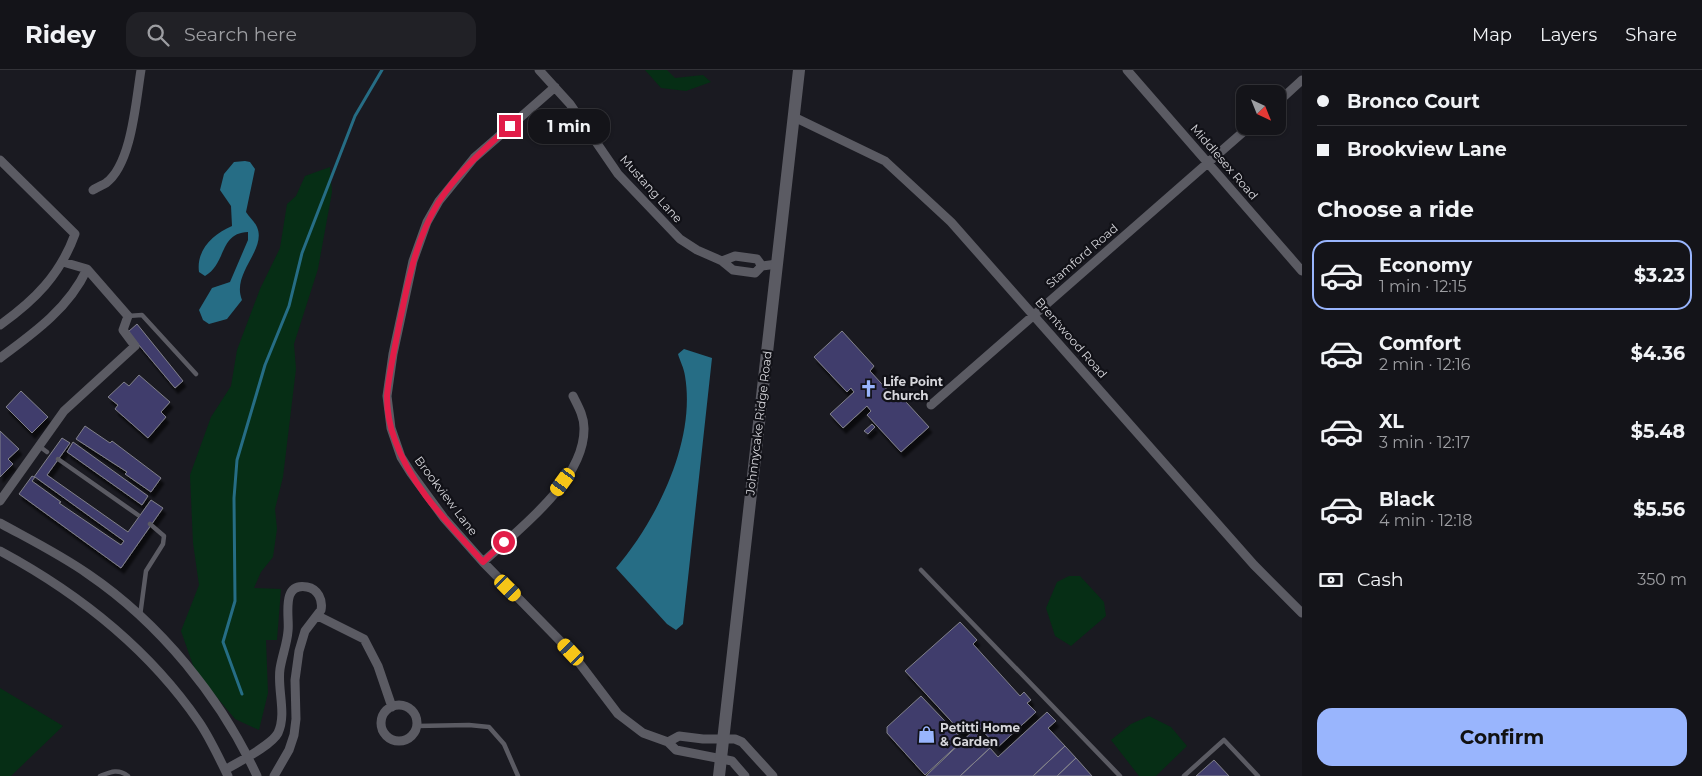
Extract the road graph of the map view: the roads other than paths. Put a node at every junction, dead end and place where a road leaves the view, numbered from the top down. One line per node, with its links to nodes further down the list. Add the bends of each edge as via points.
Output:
1 (141, 70): 12 (street, via 134,117 120,163 107,182)
2 (539, 70): 6 (street, Mustang Lane)
3 (799, 70): 8 (main road, Johnnycake Ridge Road)
4 (1127, 70): 11 (street, Middlesex Road)
5 (1302, 80): 7 (street)
6 (555, 87): 13 (street, Mustang Lane, via 618,174 640,198 680,239); 34 (street, Brookview Lane, via 474,158 427,222 413,261 390,379 388,411 401,457 444,518)
7 (1286, 95)
8 (794, 117): 15 (main road, Johnnycake Ridge Road); 19 (street, Brentwood Road, via 885,161 951,222)
9 (1240, 135): 11 (street, Stamford Road)
10 (0, 160): 14 (street, via 75,234)
11 (1208, 163): 18 (street, Middlesex Road); 19 (street, Stamford Road)
12 (93, 190)
13 (722, 261): 16 (street, via 735,256 757,259); 16 (street, Mustang Lane, via 733,270 755,273)
14 (63, 262): 17 (street); 21 (street, via 28,305)
15 (777, 264): 16 (street, Mustang Lane); 41 (main road, Johnnycake Ridge Road)
16 (762, 266)
17 (87, 269): 20 (street); 22 (street, via 64,305)
18 (1302, 271)
19 (1034, 314): 25 (street, Stamford Road); 36 (street, Brentwood Road, via 1254,565)
20 (128, 316): 23 (lane, via 142,316); 26 (street, via 123,330 136,346 64,411)
21 (0, 325)
22 (0, 358)
23 (196, 374)
24 (573, 396): 34 (street, via 584,426 584,436 571,470 541,509)
25 (931, 405)
26 (38, 445): 27 (lane); 29 (street)
27 (47, 452)
28 (58, 459): 30 (lane)
29 (0, 501)
30 (138, 515)
31 (0, 523): 37 (street, via 89,574)
32 (150, 524): 37 (lane, via 164,536 163,544 146,571)
33 (0, 551): 45 (street, via 92,608 127,638 200,723)
34 (483, 562): 42 (street, Brookview Lane, via 571,652 618,714 643,733)
35 (921, 570): 54 (lane)
36 (1302, 612)
37 (140, 616): 43 (street, via 210,695)
38 (318, 616): 39 (street, via 364,640 378,666); 43 (street, via 322,604 313,589 302,587 292,592 287,602 288,631 280,670 280,727 272,739); 49 (street, via 305,632 299,651 294,734)
39 (392, 707): 40 (street, via 407,707 414,715); 40 (street, via 381,719 382,730 390,738 406,739)
40 (416, 726): 50 (lane, via 489,727 504,744)
41 (724, 738): 42 (street, via 679,736); 44 (main road, Johnnycake Ridge Road); 53 (street, via 742,742)
42 (668, 742): 44 (street, Brookview Lane, via 676,750)
43 (247, 756): 45 (street); 48 (street)
44 (721, 758): 51 (main road, Johnnycake Ridge Road); 52 (street, via 732,761)
45 (226, 773)
46 (100, 776): 47 (lane, via 113,771)
47 (128, 776)
48 (257, 776)
49 (274, 776)
50 (518, 776)
51 (719, 776)
52 (744, 776)
53 (773, 776)
54 (1120, 776)
55 (1184, 776): 56 (lane, via 1224,740)
56 (1258, 776)

